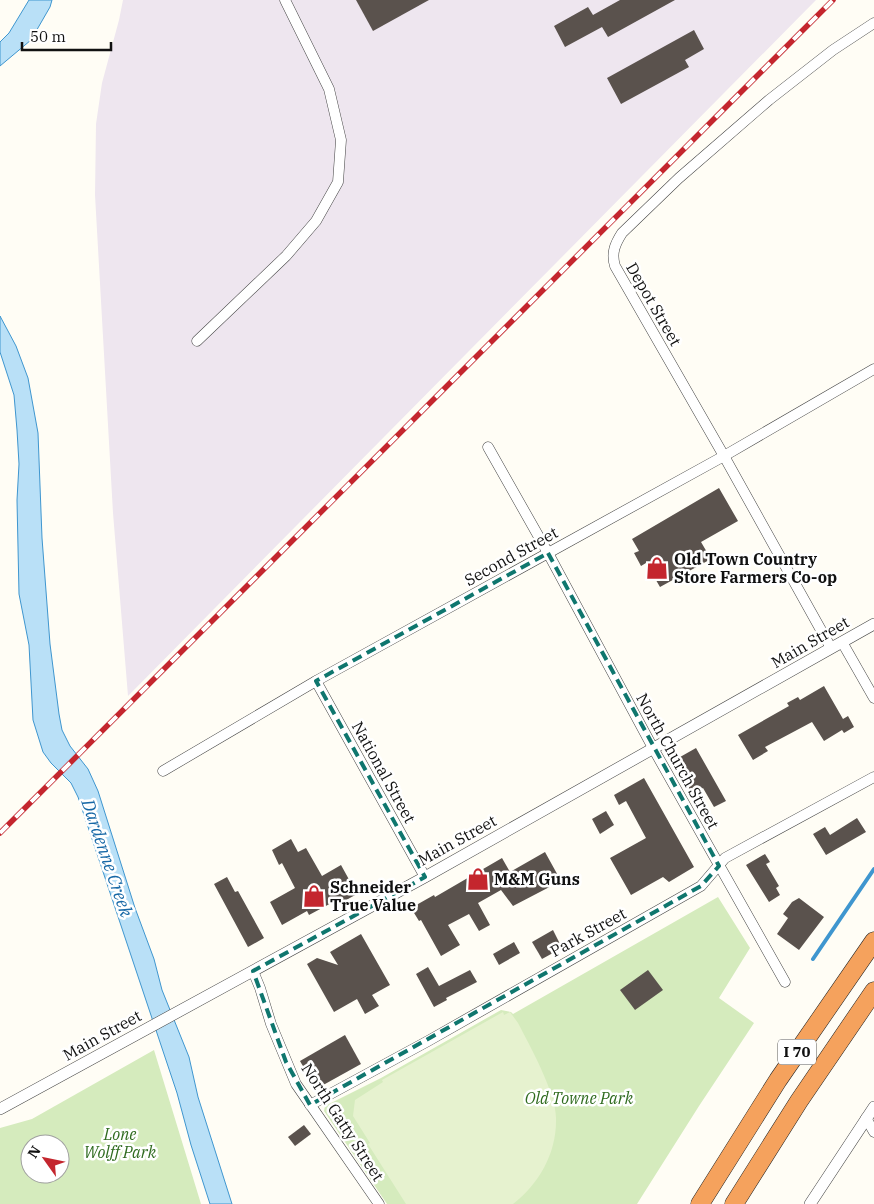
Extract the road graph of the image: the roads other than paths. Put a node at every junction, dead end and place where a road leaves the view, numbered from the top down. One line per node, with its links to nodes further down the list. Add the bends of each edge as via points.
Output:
1 (285, 0): 3 (street, via 329,89 341,140 338,182 316,222)
2 (874, 23): 6 (street, Depot Street, via 769,100 679,178 616,242 613,252 615,266)
3 (197, 341)
4 (874, 369): 6 (street, Second Street)
5 (488, 447): 7 (street, North Church Street)
6 (724, 456): 7 (street, Second Street); 10 (street, Depot Street)
7 (548, 553): 11 (street, Second Street); 13 (street, North Church Street)
8 (874, 624): 9 (street, Main Street)
9 (842, 642): 10 (street, Main Street); 12 (street)
10 (831, 648): 13 (street, Main Street)
11 (316, 681): 14 (street, Second Street); 17 (street, National Street)
12 (874, 698)
13 (653, 748): 16 (street, North Church Street); 17 (street, Main Street)
14 (163, 771)
15 (874, 777): 16 (street, Park Street, via 725,858)
16 (719, 866): 20 (street, North Church Street); 22 (street, Park Street, via 701,886)
17 (425, 877): 19 (street, Main Street)
18 (874, 941): 28 (highway, I 70, via 778,1080)
19 (252, 971): 22 (street, North Gatty Street, via 286,1062); 24 (street, Main Street)
20 (785, 982)
21 (874, 991): 29 (highway, I 70)
22 (310, 1105): 27 (street, North Gatty Street)
23 (874, 1107): 25 (street)
24 (0, 1109)
25 (866, 1118): 26 (street); 30 (street)
26 (874, 1132)
27 (379, 1204)
28 (700, 1204)
29 (734, 1204)
30 (810, 1204)

